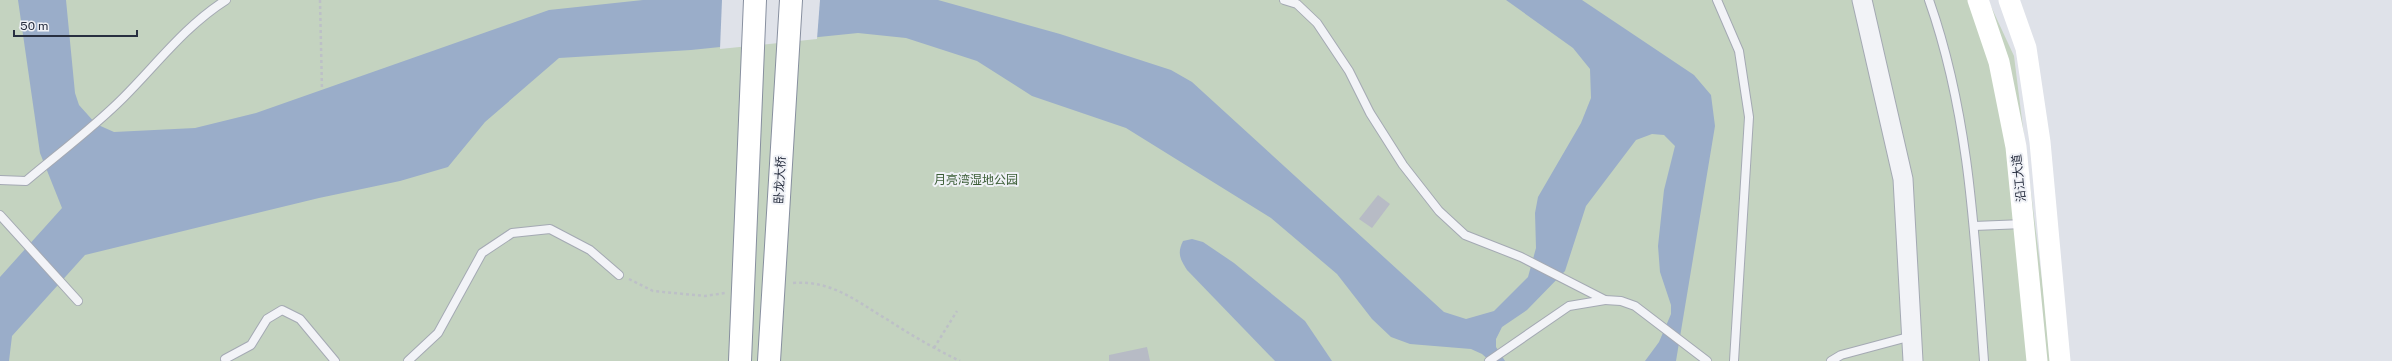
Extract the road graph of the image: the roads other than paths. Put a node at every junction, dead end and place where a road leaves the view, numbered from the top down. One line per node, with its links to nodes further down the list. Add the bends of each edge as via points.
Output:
1 (226, 0): 11 (lane, via 177,39 122,98 26,181)
2 (755, 0): 22 (highway)
3 (791, 0): 23 (highway, 卧龙大桥)
4 (1284, 0): 10 (lane)
5 (1717, 0): 26 (lane, via 1739,51 1749,117)
6 (1862, 0): 18 (street, via 1903,179)
7 (1929, 0): 14 (lane, via 1955,92 1965,142)
8 (1978, 0): 13 (main road, 沿江大道, via 1999,62 2013,132)
9 (2009, 0): 31 (main road, 沿江大道, via 2026,48 2040,142)
10 (1298, 2): 16 (lane, via 1349,71 1370,113 1403,165 1439,211 1465,235 1521,257)
11 (0, 180)
12 (0, 215): 17 (lane)
13 (2024, 224): 14 (lane); 30 (main road, 沿江大道)
14 (1974, 226): 29 (lane)
15 (619, 275): 21 (lane, via 590,250 550,229 512,232 482,252 438,333)
16 (1605, 300): 24 (lane, via 1569,306); 25 (lane, via 1621,301 1634,306)
17 (78, 301)
18 (1912, 335): 27 (lane, via 1841,355); 28 (street)
19 (225, 359): 20 (lane, via 251,345 267,319 282,310 300,319)
20 (335, 361)
21 (408, 361)
22 (740, 361)
23 (769, 361)
24 (1489, 361)
25 (1707, 361)
26 (1734, 361)
27 (1831, 361)
28 (1914, 361)
29 (1984, 361)
30 (2037, 361)
31 (2060, 361)

